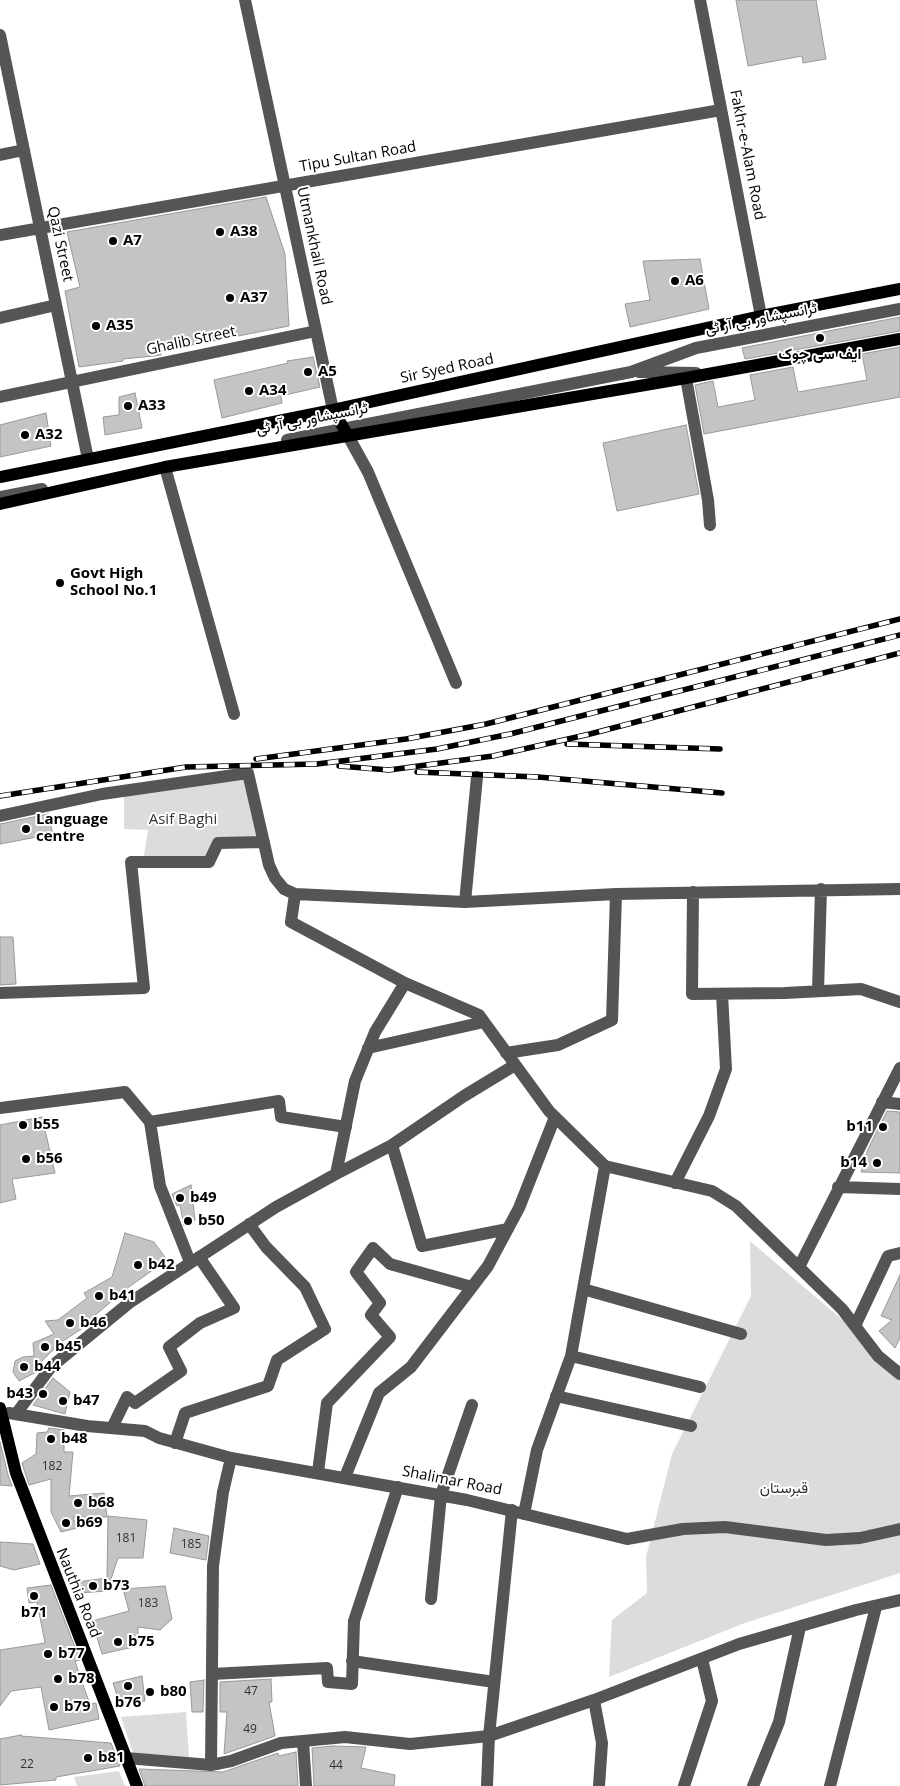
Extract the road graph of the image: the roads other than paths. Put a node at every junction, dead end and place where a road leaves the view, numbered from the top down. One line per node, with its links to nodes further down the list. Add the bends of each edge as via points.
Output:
1 (245, 0): 8 (street, Utmankhail Road)
2 (700, 0): 5 (street, Fakhr-e-Alam Road)
3 (0, 35): 4 (street, Qazi Street)
4 (4, 75): 6 (street, Qazi Street)
5 (721, 110): 8 (street, Tipu Sultan Road); 14 (street, Fakhr-e-Alam Road)
6 (24, 150): 7 (street); 9 (street, Qazi Street)
7 (0, 155)
8 (285, 186): 9 (street, Tipu Sultan Road); 16 (street, Utmankhail Road)
9 (41, 228): 10 (street, Tipu Sultan Road); 12 (street, Qazi Street)
10 (0, 236)
11 (900, 289): 14 (main road, Sir Syed Road)
12 (56, 305): 15 (street); 20 (street, Qazi Street)
13 (900, 309): 18 (street, ٹرانسپشاور بی آر ٹی, via 696,348)
14 (762, 316): 22 (main road, Sir Syed Road)
15 (0, 318)
16 (316, 331): 20 (street, Ghalib Street); 22 (street, Utmankhail Road)
17 (900, 338): 18 (street, ٹرانسپشاور بی آر ٹی, via 702,373); 19 (main road)
18 (631, 372): 27 (street, ٹرانسپشاور بی آر ٹی)
19 (686, 378): 23 (main road); 29 (street)
20 (72, 382): 21 (street, Ghalib Street); 24 (street, Qazi Street)
21 (0, 397)
22 (333, 410): 23 (main road); 24 (main road, Sir Syed Road)
23 (347, 434): 25 (main road); 30 (street, via 368,472)
24 (88, 459): 26 (main road, Sir Syed Road)
25 (165, 467): 28 (main road); 31 (street)
26 (0, 477)
27 (0, 497)
28 (0, 504)
29 (710, 525)
30 (456, 683)
31 (234, 714)
32 (477, 778): 40 (street)
33 (0, 816): 34 (street, via 102,794 248,773)
34 (264, 842): 38 (street, via 275,878 284,889); 43 (street, via 218,843 209,862 131,862 144,988)
35 (821, 889): 36 (street); 37 (street); 42 (street)
36 (900, 889)
37 (692, 892): 39 (street); 44 (street, via 692,994)
38 (295, 894): 40 (street); 41 (street, via 291,922)
39 (616, 894): 40 (street); 48 (street, via 612,1020 558,1045)
40 (465, 902)
41 (405, 983): 46 (street, via 479,1016); 47 (street, via 374,1032)
42 (818, 991): 44 (street); 45 (street, via 861,988)
43 (0, 993)
44 (722, 994): 60 (street, via 726,1069 709,1116)
45 (900, 1002)
46 (484, 1022): 47 (street); 48 (street)
47 (368, 1048): 56 (street, via 355,1081)
48 (506, 1053): 49 (street)
49 (515, 1065): 54 (street); 57 (street)
50 (900, 1068): 51 (street)
51 (882, 1102): 52 (street); 61 (street)
52 (900, 1104)
53 (0, 1108): 55 (street, via 125,1092)
54 (554, 1117): 58 (street); 64 (street)
55 (150, 1122): 56 (street, via 278,1101 281,1117); 66 (street, via 160,1186)
56 (346, 1127): 59 (street)
57 (392, 1145): 59 (street); 64 (street, via 422,1246)
58 (605, 1166): 60 (street); 69 (street)
59 (336, 1174): 63 (street)
60 (675, 1183): 67 (street, via 712,1191 736,1206)
61 (838, 1187): 62 (street); 67 (street)
62 (900, 1189)
63 (249, 1224): 66 (street); 81 (street, via 266,1247 305,1287 325,1329 277,1360 268,1386 185,1413)
64 (508, 1229): 68 (street, via 488,1266)
65 (900, 1253): 70 (street, via 888,1256)
66 (195, 1260): 78 (street, via 129,1304 50,1367); 80 (street, via 234,1308 200,1323 169,1347 181,1371 135,1403 126,1397)
67 (799, 1267): 70 (street)
68 (472, 1287): 83 (street, via 390,1264 373,1248 356,1272 380,1303 371,1315 390,1337 327,1403); 84 (street, via 411,1367 379,1393)
69 (583, 1288): 71 (street); 72 (street)
70 (855, 1326): 73 (street, via 878,1356)
71 (741, 1334)
72 (571, 1356): 74 (street); 75 (street)
73 (900, 1374)
74 (700, 1387)
75 (556, 1396): 79 (street); 87 (street)
76 (472, 1405): 86 (street)
77 (0, 1411): 78 (street, Shalimar Road); 100 (main road, Nauthia Road, via 16,1473)
78 (16, 1414): 80 (street, Shalimar Road)
79 (691, 1426)
80 (112, 1428): 81 (street, Shalimar Road, via 144,1431)
81 (176, 1443): 82 (street, Shalimar Road)
82 (231, 1458): 83 (street, Shalimar Road); 95 (street, via 213,1566)
83 (318, 1472): 84 (street, Shalimar Road)
84 (345, 1477): 85 (street, Shalimar Road)
85 (398, 1487): 86 (street, Shalimar Road); 94 (street, via 354,1621)
86 (441, 1495): 87 (street, Shalimar Road); 89 (street)
87 (518, 1512): 88 (street, Shalimar Road, via 627,1539 683,1529 725,1527 826,1540 860,1538); 96 (street)
88 (900, 1529)
89 (431, 1599)
90 (900, 1600): 91 (street)
91 (876, 1607): 92 (street); 108 (street)
92 (800, 1627): 93 (street, via 739,1644); 107 (street, via 778,1722)
93 (702, 1659): 97 (street); 106 (street, via 712,1701)
94 (352, 1661): 95 (street, via 352,1684 328,1682 327,1668); 96 (street)
95 (212, 1674): 101 (street)
96 (494, 1682): 98 (street)
97 (594, 1700): 98 (street); 105 (street, via 602,1743)
98 (489, 1736): 99 (street, via 410,1744 345,1737); 104 (street)
99 (303, 1741): 101 (street, via 281,1743 231,1762); 103 (street)
100 (126, 1758): 101 (street); 102 (main road, Nauthia Road)
101 (211, 1765)
102 (137, 1786)
103 (306, 1786)
104 (487, 1786)
105 (599, 1786)
106 (684, 1786)
107 (753, 1786)
108 (830, 1786)

